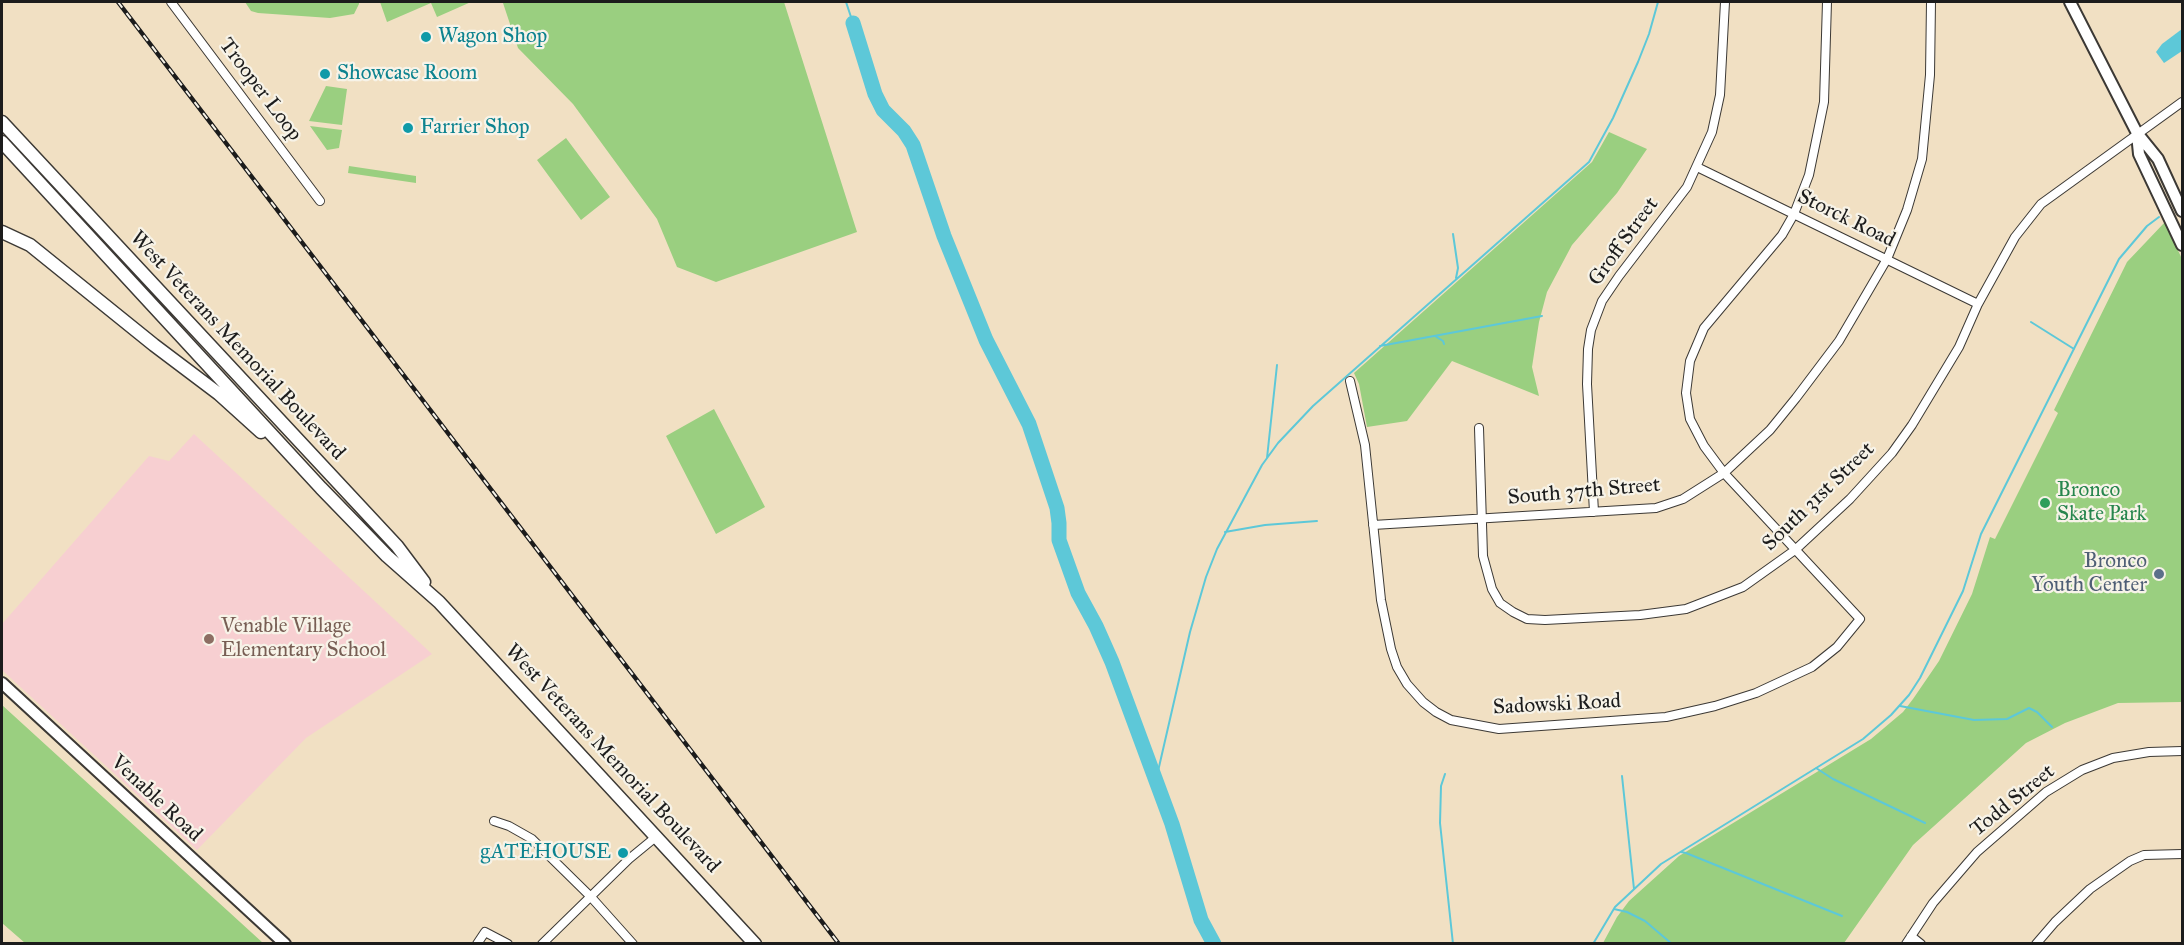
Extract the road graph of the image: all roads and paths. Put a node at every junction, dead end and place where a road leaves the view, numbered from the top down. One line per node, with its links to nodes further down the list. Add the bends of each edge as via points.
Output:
1 (171, 2): 11 (street, Trooper Loop)
2 (1725, 2): 10 (street, Groff Street, via 1717,114)
3 (1827, 2): 13 (street, via 1824,102 1809,176)
4 (1931, 2): 16 (street, South 37th Street, via 1930,75 1922,159)
5 (2070, 2): 8 (street)
6 (2182, 102): 8 (street, South 31st Street)
7 (2, 122): 26 (main road, West Veterans Memorial Boulevard, via 397,546)
8 (2137, 133): 12 (street, via 2158,159); 15 (street, via 2139,154); 17 (street, South 31st Street, via 2041,204 2015,237)
9 (2, 142): 21 (main road, West Veterans Memorial Boulevard)
10 (1697, 167): 13 (street, Storck Road); 22 (street, Groff Street, via 1688,187 1602,301 1591,330 1587,384)
11 (320, 201)
12 (2182, 211)
13 (1794, 213): 16 (street, Storck Road); 20 (street, via 1782,235 1704,328 1690,361 1686,393 1690,419)
14 (2, 232): 21 (main road, via 30,245 219,394)
15 (2182, 245)
16 (1887, 258): 17 (street, Storck Road); 20 (street, South 37th Street, via 1839,341 1808,382 1770,430)
17 (1978, 304): 25 (street, South 31st Street, via 1959,347 1892,453)
18 (1350, 381): 24 (street, Sadowski Road, via 1365,445)
19 (1479, 428): 23 (street, South 31st Street)
20 (1724, 473): 22 (street, South 37th Street, via 1683,499 1656,508); 25 (street)
21 (321, 488): 26 (main road, West Veterans Memorial Boulevard, via 387,556)
22 (1594, 512): 23 (street, South 37th Street)
23 (1480, 520): 24 (street, South 37th Street); 25 (street, South 31st Street, via 1491,589 1500,603 1527,619 1640,615 1686,609 1743,587)
24 (1373, 525): 25 (street, Sadowski Road, via 1386,630 1397,667 1407,684 1423,702 1451,720 1499,729 1666,717 1715,706 1786,681 1812,667 1837,647 1860,619)
25 (1795, 550)
26 (439, 602): 30 (main road, West Veterans Memorial Boulevard)
27 (2, 683): 34 (street, Venable Road)
28 (2182, 751): 33 (street, Todd Street, via 2114,758 2082,770 2046,792 1977,852 1933,903)
29 (494, 821): 32 (street, via 532,839)
30 (657, 836): 32 (street); 39 (main road, West Veterans Memorial Boulevard)
31 (2182, 854): 41 (street, via 2144,855 2130,861 2090,890)
32 (591, 897): 37 (street); 38 (street)
33 (1908, 940): 40 (street)
34 (285, 944)
35 (477, 944): 36 (street, via 485,932)
36 (508, 944)
37 (542, 944)
38 (633, 944)
39 (755, 944)
40 (1921, 944)
41 (2036, 944)

